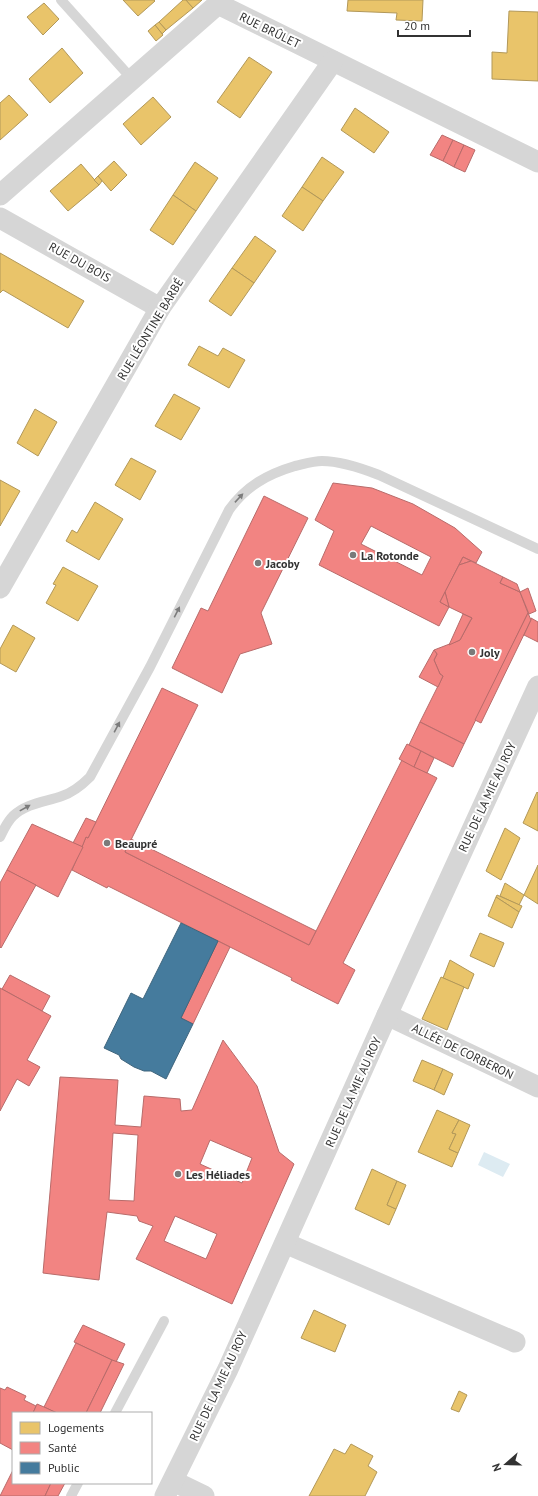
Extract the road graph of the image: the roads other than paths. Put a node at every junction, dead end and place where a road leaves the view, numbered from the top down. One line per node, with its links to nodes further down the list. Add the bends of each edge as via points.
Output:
1 (61, 0): 4 (lane)
2 (221, 2): 3 (street, RUE BRÛLET); 4 (street, RUE BRÛLET)
3 (333, 61): 5 (street, RUE BRÛLET); 8 (street, RUE LÉONTINE BARBÉ)
4 (132, 79): 6 (street, RUE BRÛLET)
5 (538, 162)
6 (0, 195)
7 (0, 218): 8 (street, RUE DU BOIS)
8 (160, 308): 10 (street, RUE LÉONTINE BARBÉ)
9 (538, 549): 12 (lane, one-way to 9, via 7,824 22,810 73,791 90,777 146,674 229,510 246,490 267,476 296,466 322,461 356,467 379,475)
10 (0, 588)
11 (538, 686): 13 (street, RUE DE LA MIE AU ROY)
12 (0, 837)
13 (387, 1015): 14 (street, ALLÉE DE CORBERON); 15 (street, RUE DE LA MIE AU ROY)
14 (538, 1087)
15 (285, 1243): 17 (street); 20 (street, RUE DE LA MIE AU ROY)
16 (164, 1321): 18 (lane)
17 (515, 1342)
18 (116, 1412)
19 (77, 1484): 21 (lane)
20 (169, 1488): 22 (street)
21 (71, 1496)
22 (204, 1496)

